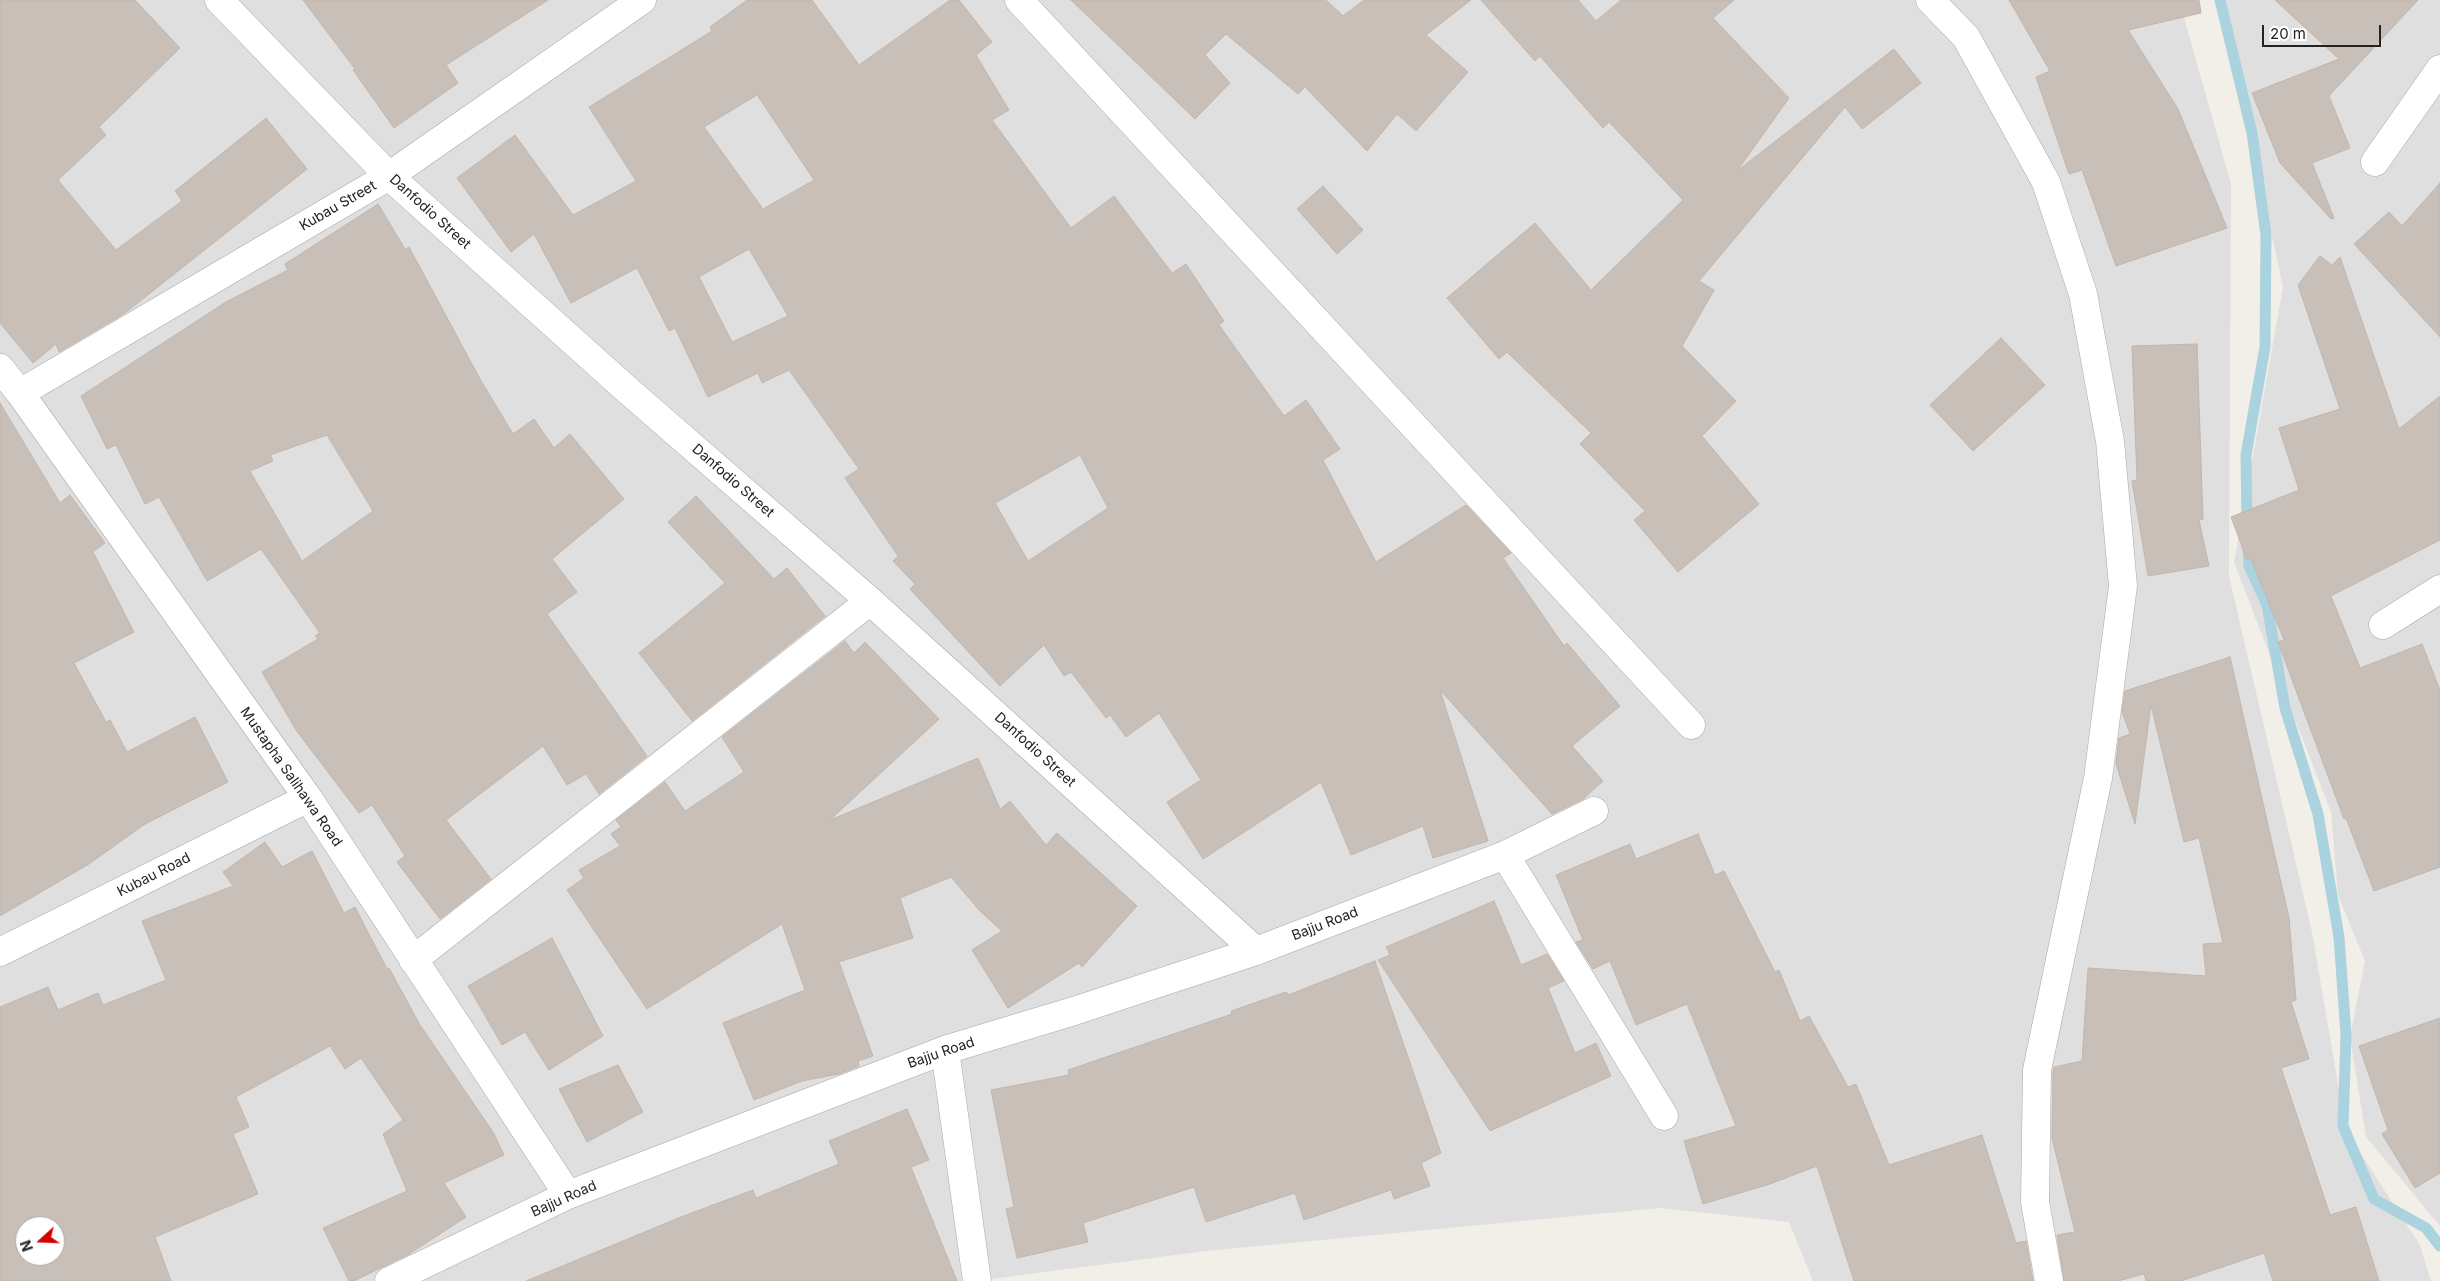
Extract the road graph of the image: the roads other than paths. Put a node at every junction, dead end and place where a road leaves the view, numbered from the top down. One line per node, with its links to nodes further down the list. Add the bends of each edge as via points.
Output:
1 (219, 0): 7 (street, Danfodio Street)
2 (642, 0): 7 (street, Kubau Street)
3 (1019, 0): 13 (street)
4 (1930, 0): 25 (street, via 1966,37 2046,182 2083,294 2110,441 2124,586 2098,778 2037,1070 2035,1202)
5 (2440, 69): 6 (street)
6 (2375, 162)
7 (389, 176): 9 (street, Kubau Street); 11 (street, Danfodio Street, via 624,387)
8 (0, 368): 9 (street, Mustapha Salihawa Road)
9 (20, 393): 14 (street, Mustapha Salihawa Road)
10 (2440, 589): 12 (street)
11 (870, 601): 17 (street, Danfodio Street); 19 (street)
12 (2383, 625)
13 (1691, 725)
14 (308, 798): 18 (street, Kubau Road); 19 (street, Mustapha Salihawa Road)
15 (1594, 811): 16 (street, Bajju Road)
16 (1506, 855): 17 (street, Bajju Road); 21 (street)
17 (1256, 951): 20 (street, Bajju Road)
18 (0, 952)
19 (413, 960): 22 (street, Mustapha Salihawa Road)
20 (944, 1050): 22 (street, Bajju Road); 24 (street)
21 (1664, 1116)
22 (568, 1195): 23 (street, Bajju Road)
23 (389, 1281)
24 (977, 1281)
25 (2049, 1281)

